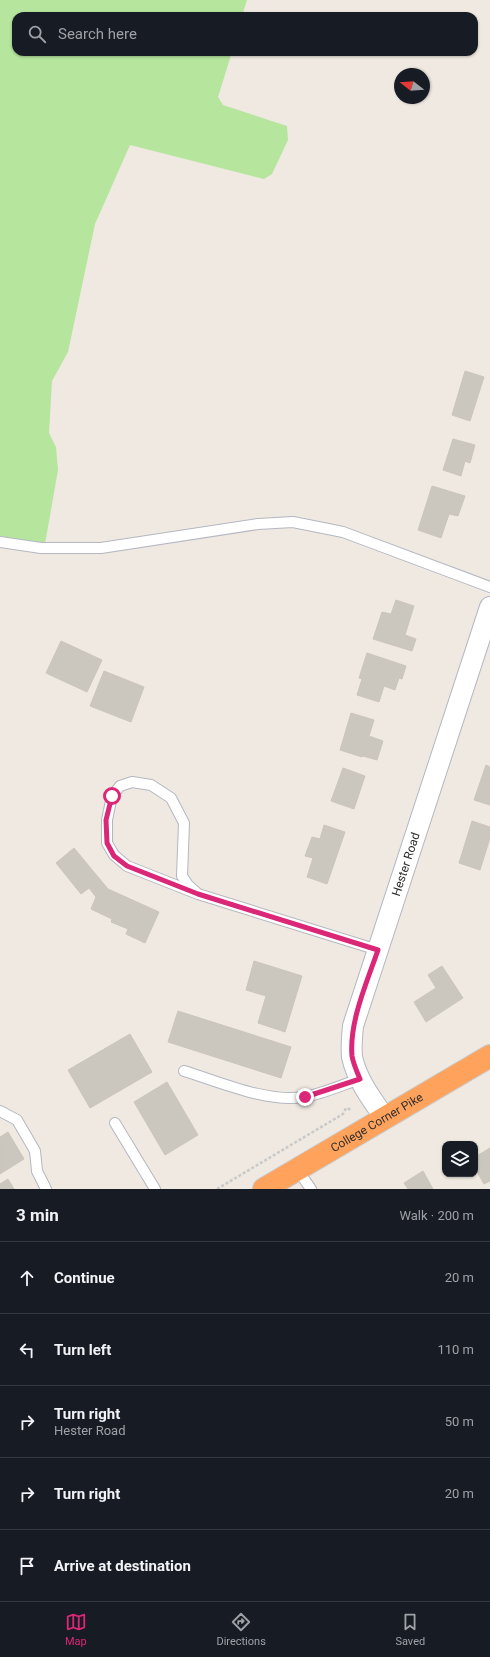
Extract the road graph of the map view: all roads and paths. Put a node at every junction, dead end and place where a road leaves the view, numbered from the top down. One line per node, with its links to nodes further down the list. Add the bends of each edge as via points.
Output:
1 (0, 542): 2 (lane, via 41,548 101,548 258,524 293,522 343,532)
2 (490, 587)
3 (490, 608): 5 (street, Hester Road)
4 (198, 894): 4 (lane, via 182,876 184,823 171,798 151,785 132,782 120,786 112,796 106,820 107,843 114,856 127,866); 5 (lane)
5 (378, 950): 8 (street, Hester Road, via 353,1026 352,1058)
6 (490, 1056): 11 (highway, College Corner Pike)
7 (184, 1071): 8 (lane, via 266,1096 285,1099 305,1097)
8 (360, 1079): 11 (street, Hester Road)
9 (352, 1110): 16 (path, via 346,1108 343,1114)
10 (0, 1111): 14 (lane, via 17,1120 35,1151 38,1171)
11 (385, 1118): 13 (highway, College Corner Pike)
12 (115, 1123): 15 (lane)
13 (297, 1170): 17 (highway, College Corner Pike); 18 (lane)
14 (46, 1189)
15 (155, 1189)
16 (217, 1189)
17 (264, 1189)
18 (311, 1189)

